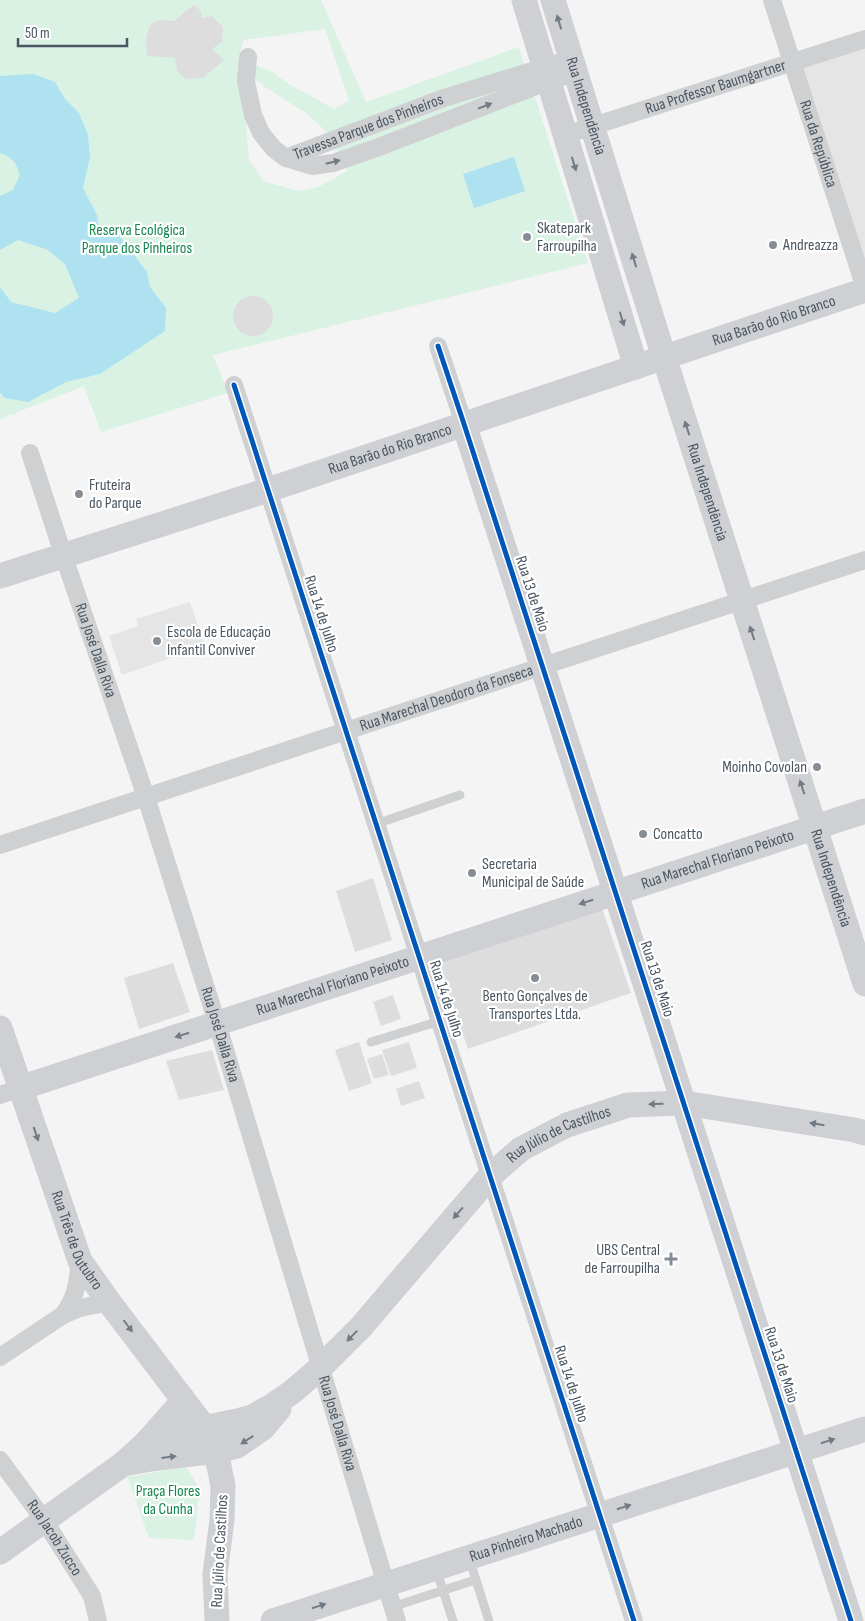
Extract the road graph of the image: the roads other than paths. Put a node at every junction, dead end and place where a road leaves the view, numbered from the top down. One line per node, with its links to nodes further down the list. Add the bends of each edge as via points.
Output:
1 (524, 0): 8 (street, Rua Independência)
2 (552, 0): 7 (street, Rua Independência, one-way to 2)
3 (772, 0): 6 (street, Rua da República)
4 (865, 39): 6 (street, Rua Professor Baumgartner)
5 (248, 57): 8 (street, Travessa Parque dos Pinheiros, via 246,81 253,115 261,133 286,158 444,98)
6 (792, 62): 9 (street, Rua Professor Baumgartner); 11 (street, Rua da República)
7 (573, 66): 8 (street, Travessa Parque dos Pinheiros); 9 (street, Rua Independência)
8 (547, 74): 10 (street, Rua Independência)
9 (592, 126): 10 (street, Rua Professor Baumgartner); 13 (street, Rua Independência, one-way to 9)
10 (565, 135): 14 (street, Rua Independência, one-way to 14)
11 (865, 289): 13 (street, Rua Barão do Rio Branco)
12 (438, 346): 16 (street, Rua 13 de Maio)
13 (664, 357): 14 (street, Rua Barão do Rio Branco); 22 (street, Rua Independência, one-way to 13)
14 (636, 366): 16 (street, Rua Barão do Rio Branco)
15 (234, 385): 18 (street, Rua 14 de Julho)
16 (464, 424): 18 (street, Rua Barão do Rio Branco); 23 (street, Rua 13 de Maio)
17 (30, 453): 19 (street, Rua José Dalla Riva)
18 (268, 490): 19 (street, Rua Barão do Rio Branco); 24 (street, Rua 14 de Julho)
19 (64, 557): 21 (street, Rua Barão do Rio Branco); 26 (street, Rua José Dalla Riva)
20 (865, 560): 22 (street, Rua Marechal Deodoro da Fonseca)
21 (0, 576)
22 (742, 600): 23 (street, Rua Marechal Deodoro da Fonseca); 29 (street, Rua Independência, one-way to 22)
23 (542, 666): 24 (street, Rua Marechal Deodoro da Fonseca); 31 (street, Rua 13 de Maio)
24 (346, 731): 26 (street, Rua Marechal Deodoro da Fonseca); 28 (street, Rua 14 de Julho)
25 (460, 795): 28 (lane)
26 (146, 797): 30 (street, Rua Marechal Deodoro da Fonseca); 35 (street, Rua José Dalla Riva)
27 (865, 811): 29 (street, Rua Marechal Floriano Peixoto)
28 (376, 824): 32 (street, Rua 14 de Julho)
29 (815, 827): 31 (street, Rua Marechal Floriano Peixoto); 33 (street, Rua Independência)
30 (0, 845)
31 (616, 892): 32 (street, Rua Marechal Floriano Peixoto, one-way to 32); 39 (street, Rua 13 de Maio)
32 (419, 957): 34 (street, Rua 14 de Julho); 35 (street, Rua Marechal Floriano Peixoto)
33 (865, 984)
34 (440, 1022): 37 (lane); 41 (street, Rua 14 de Julho)
35 (217, 1023): 38 (street, Rua Marechal Floriano Peixoto, one-way to 38); 46 (street, Rua José Dalla Riva)
36 (0, 1028): 38 (street, Rua Três de Outubro)
37 (371, 1042)
38 (10, 1092): 42 (street, Rua Três de Outubro, one-way to 42)
39 (684, 1103): 40 (street, Rua Júlio de Castilhos, one-way to 39); 41 (street, Rua Júlio de Castilhos, one-way to 41, via 628,1105 567,1125 521,1149); 53 (street, Rua 13 de Maio)
40 (865, 1133)
41 (490, 1176): 46 (street, Rua Júlio de Castilhos, one-way to 46, via 361,1327); 56 (street, Rua 14 de Julho)
42 (80, 1261): 43 (street, Rua Três de Outubro); 44 (street, via 77,1289)
43 (109, 1302): 44 (street); 48 (street, Rua Três de Outubro, one-way to 48)
44 (63, 1315): 45 (street)
45 (0, 1357)
46 (320, 1368): 47 (street, Rua Júlio de Castilhos); 61 (street, Rua José Dalla Riva)
47 (292, 1392): 49 (street, Rua Júlio de Castilhos, via 252,1417); 52 (street, Rua Júlio de Castilhos, one-way to 52, via 278,1412 253,1436 237,1446)
48 (182, 1398): 49 (street, Rua Três de Outubro); 51 (street)
49 (204, 1427): 51 (street); 52 (street, Rua Júlio de Castilhos)
50 (865, 1429): 53 (street, Rua Pinheiro Machado, one-way to 50)
51 (146, 1443): 55 (street)
52 (216, 1451): 55 (street, one-way to 52); 63 (street, Rua Júlio de Castilhos, via 222,1486 222,1520 215,1574)
53 (796, 1451): 56 (street, Rua Pinheiro Machado, one-way to 53); 68 (street, Rua 13 de Maio)
54 (0, 1460): 57 (street, Rua Jacob Zucco)
55 (122, 1464): 57 (street)
56 (600, 1515): 59 (street, Rua Pinheiro Machado); 67 (street, Rua 14 de Julho)
57 (44, 1520): 58 (street); 62 (street, Rua Jacob Zucco, via 92,1596)
58 (0, 1552)
59 (472, 1569): 60 (street, Rua Pinheiro Machado); 66 (lane)
60 (440, 1580): 61 (street, Rua Pinheiro Machado); 65 (lane)
61 (391, 1604): 64 (street, Rua Pinheiro Machado, one-way to 61)
62 (98, 1621)
63 (217, 1621)
64 (273, 1621)
65 (453, 1621)
66 (489, 1621)
67 (634, 1621)
68 (851, 1621)

